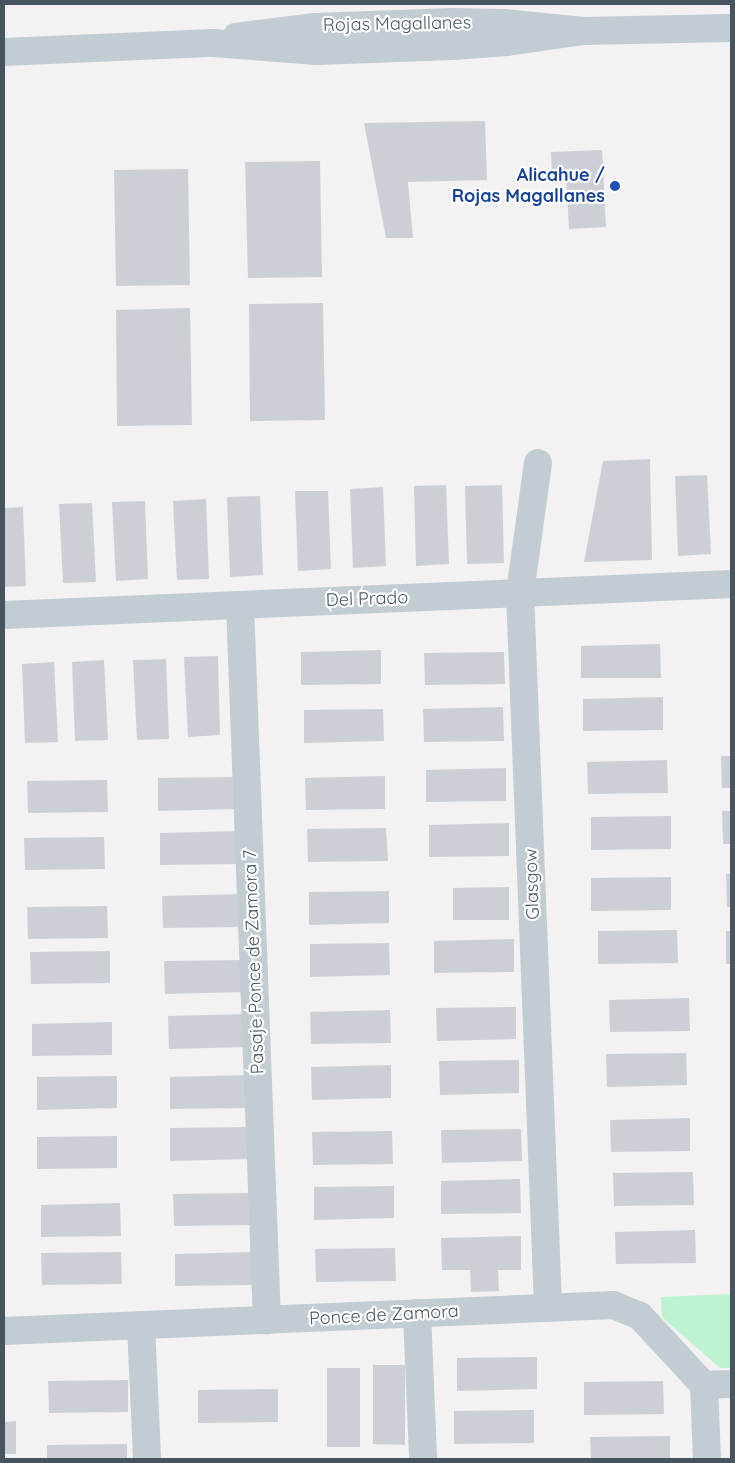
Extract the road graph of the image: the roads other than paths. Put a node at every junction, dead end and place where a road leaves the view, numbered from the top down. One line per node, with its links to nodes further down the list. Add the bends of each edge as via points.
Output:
1 (504, 23): 2 (street, Rojas Magallanes, via 583,30); 3 (street, Rojas Magallanes, via 297,28 251,33 213,43)
2 (731, 28)
3 (4, 52)
4 (538, 463): 6 (street, Glasgow)
5 (731, 584): 6 (street, Del Prado)
6 (520, 593): 7 (street, Del Prado); 9 (street, Glasgow)
7 (240, 605): 8 (street, Del Prado); 11 (street, Pasaje Ponce de Zamora 7)
8 (4, 615)
9 (548, 1307): 10 (street, Ponce de Zamora); 15 (street, Ponce de Zamora, via 613,1305 626,1309 651,1326)
10 (417, 1313): 11 (street, Ponce de Zamora); 17 (street)
11 (267, 1320): 12 (street, Ponce de Zamora)
12 (141, 1325): 13 (street, Ponce de Zamora); 16 (street)
13 (4, 1331)
14 (731, 1384): 15 (street)
15 (704, 1385): 18 (street)
16 (147, 1459)
17 (423, 1459)
18 (707, 1459)

